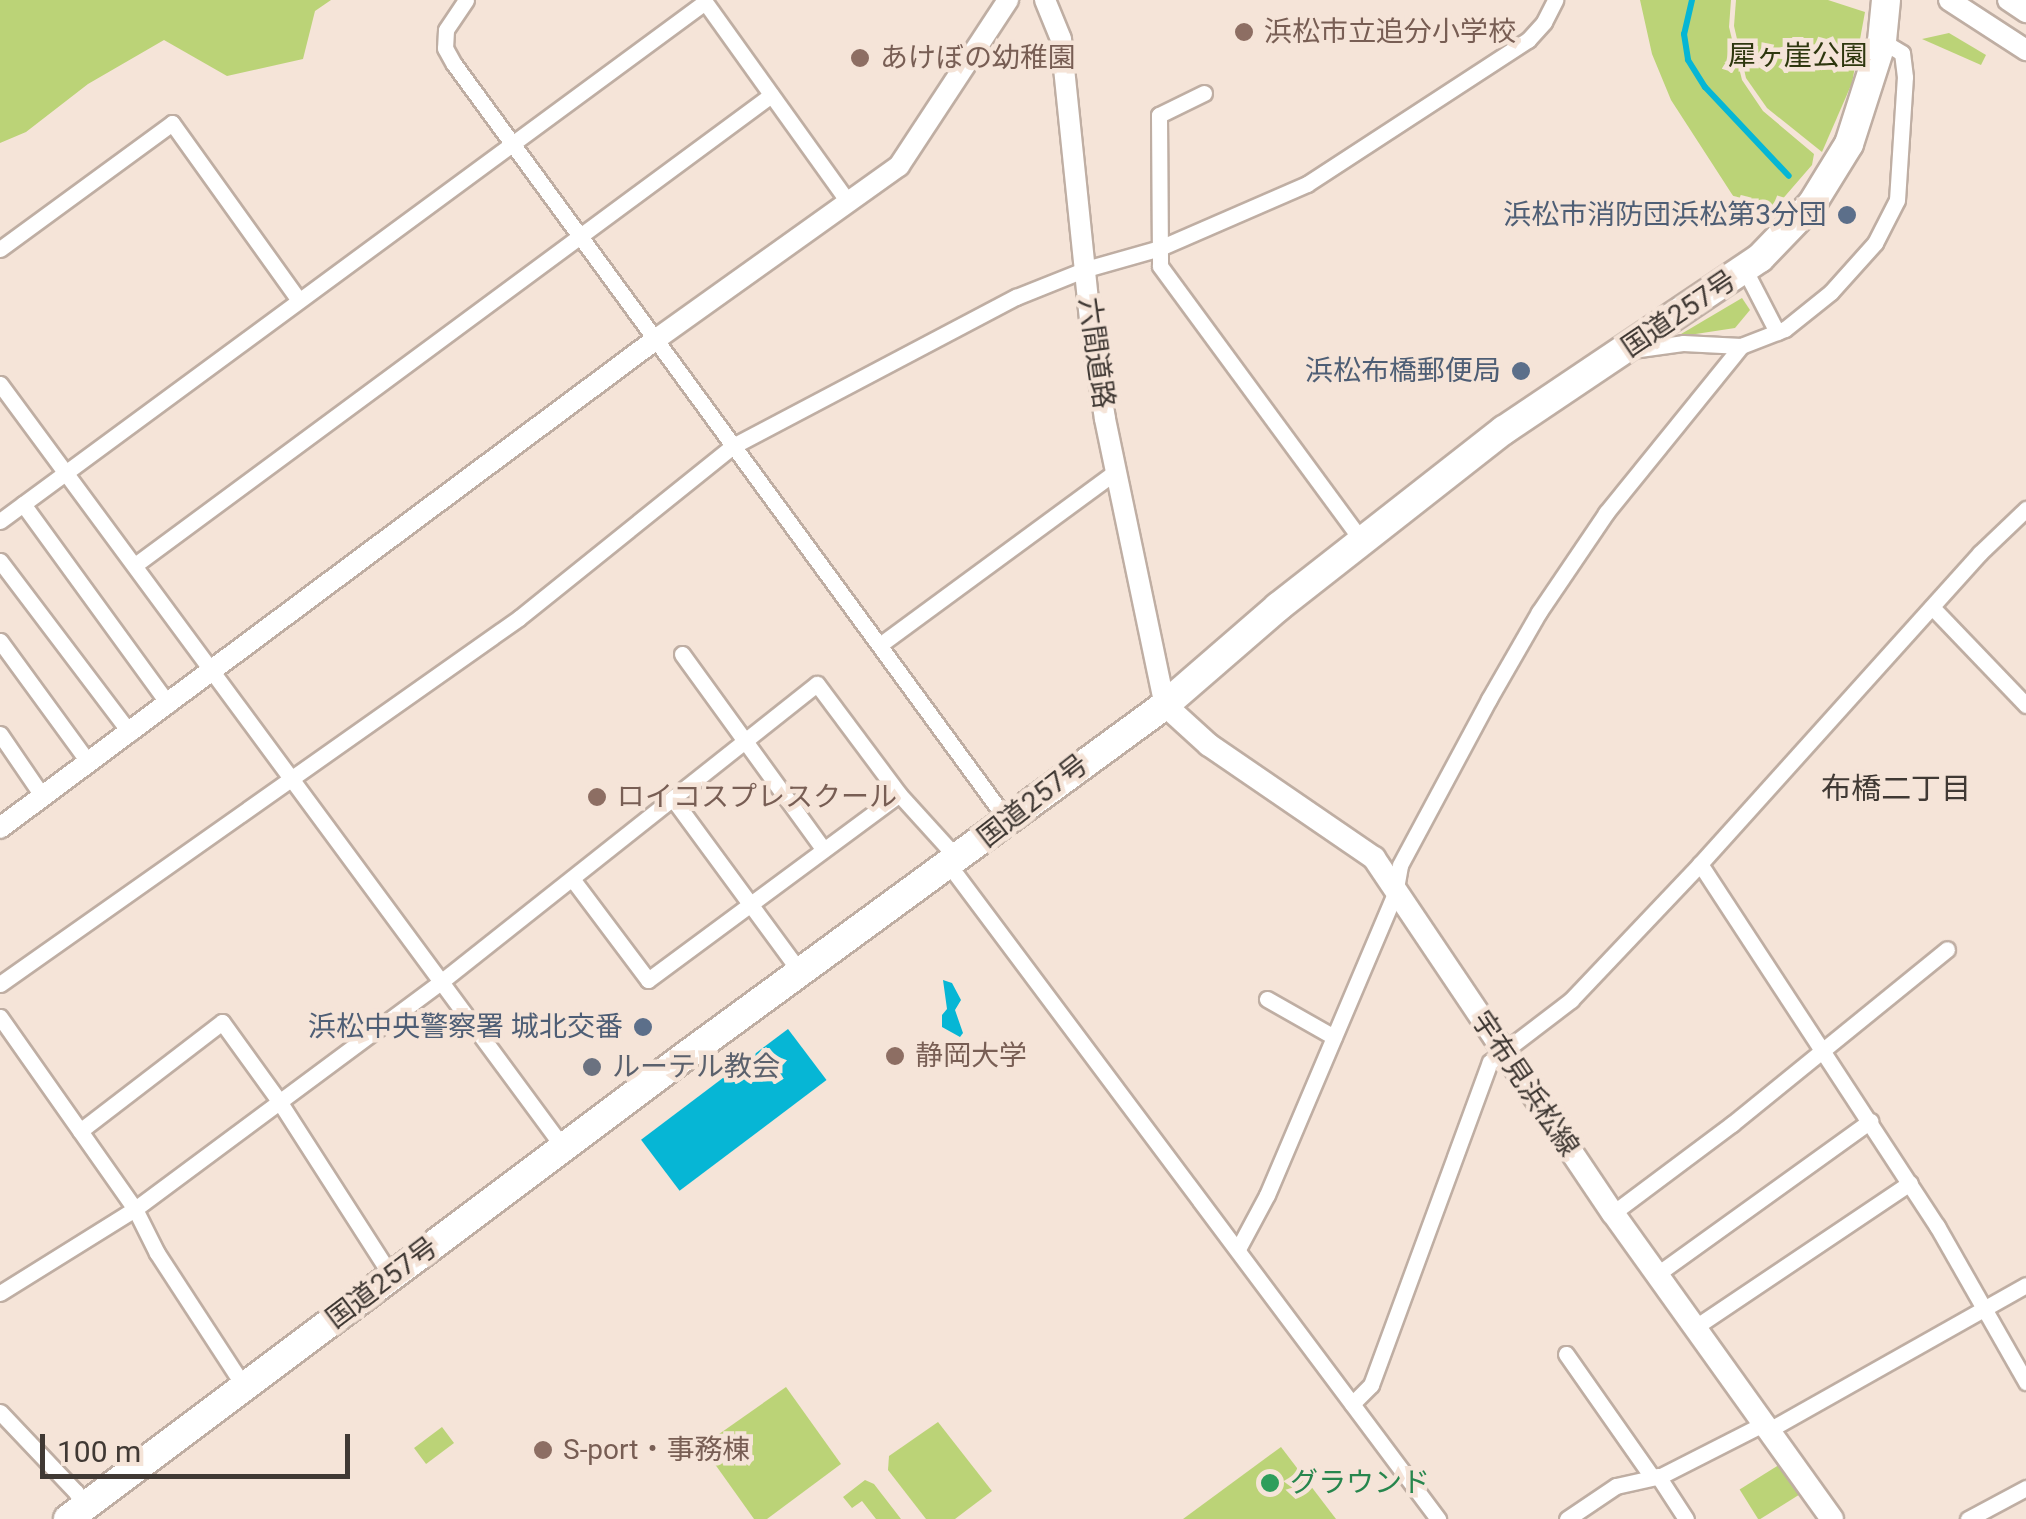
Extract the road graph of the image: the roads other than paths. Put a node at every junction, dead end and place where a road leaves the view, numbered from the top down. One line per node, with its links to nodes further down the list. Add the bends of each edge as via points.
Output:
1 (466, 0): 14 (street, via 446,30 446,48)
2 (1008, 0): 15 (street, via 909,152)
3 (1045, 0): 19 (street, 六間道路, via 1061,38)
4 (1555, 0): 17 (street, via 1528,40 1368,148 1262,206)
5 (1886, 0): 10 (highway, 国道257号)
6 (1949, 0): 11 (street)
7 (2008, 0): 9 (street)
8 (706, 1): 13 (street); 14 (street)
9 (2026, 12)
10 (1882, 40): 20 (highway, 国道257号, via 1849,144 1812,204); 22 (street, via 1902,53 1905,77 1897,200 1875,243 1831,292)
11 (2026, 50)
12 (1204, 93): 17 (street, via 1159,115)
13 (771, 95): 15 (street); 16 (street)
14 (511, 144): 16 (street); 21 (street)
15 (848, 202): 23 (street)
16 (577, 238): 23 (street); 35 (street)
17 (1160, 248): 19 (street); 33 (street, via 1160,266)
18 (0, 249): 21 (street, via 172,123)
19 (1086, 269): 27 (street, via 901,354); 28 (street, 六間道路)
20 (1744, 270): 22 (street); 25 (highway, 国道257号)
21 (298, 299): 29 (street)
22 (1777, 332): 24 (street)
23 (655, 340): 27 (street); 40 (street)
24 (1741, 346): 25 (street, via 1683,342); 60 (street, via 1622,489 1539,612 1400,865)
25 (1626, 351): 33 (highway, 国道257号, via 1572,381)
26 (0, 384): 29 (street)
27 (733, 446): 38 (street); 50 (street, via 520,618)
28 (1115, 472): 38 (street); 43 (street, 六間道路)
29 (65, 474): 30 (street); 35 (street)
30 (23, 504): 32 (street); 45 (street)
31 (2026, 510): 36 (street)
32 (0, 521)
33 (1362, 541): 43 (highway, 国道257号)
34 (0, 561): 46 (street)
35 (135, 565): 40 (street)
36 (1932, 607): 42 (street); 58 (street)
37 (0, 641): 49 (street)
38 (881, 644): 54 (street)
39 (682, 654): 48 (street)
40 (216, 670): 45 (street); 50 (street)
41 (2026, 675): 42 (street)
42 (2012, 688): 44 (street)
43 (1165, 704): 54 (highway, 国道257号); 60 (main road, 宇布見浜松線, via 1208,746 1370,854)
44 (2026, 704)
45 (169, 705): 46 (street)
46 (130, 733): 49 (street)
47 (0, 734): 52 (street)
48 (748, 739): 51 (street, via 817,684); 53 (street); 56 (street)
49 (89, 764): 52 (street)
50 (293, 777): 64 (street); 65 (street)
51 (900, 794): 56 (street); 57 (street)
52 (43, 797): 55 (street)
53 (673, 799): 59 (street); 61 (street)
54 (1007, 820): 57 (highway, 国道257号)
55 (0, 828)
56 (823, 849): 61 (street)
57 (954, 862): 63 (highway, 国道257号); 78 (street)
58 (1700, 864): 69 (street); 70 (street, via 1570,1000)
59 (573, 880): 61 (street, via 648,980); 64 (street)
60 (1395, 894): 68 (street); 70 (main road, 宇布見浜松線)
61 (750, 904): 63 (street)
62 (1946, 949): 69 (street)
63 (800, 972): 74 (highway, 国道257号)
64 (442, 981): 71 (street); 74 (street)
65 (0, 984)
66 (1267, 1000): 68 (street)
67 (0, 1017): 73 (street)
68 (1334, 1036): 78 (street)
69 (1822, 1050): 72 (street); 77 (street)
70 (1505, 1053): 77 (main road, 宇布見浜松線); 88 (street, via 1490,1062 1371,1385)
71 (280, 1101): 73 (street, via 222,1022); 76 (street); 80 (street)
72 (1870, 1120): 75 (street); 79 (street)
73 (80, 1131): 76 (street)
74 (563, 1148): 80 (highway, 国道257号)
75 (1910, 1183): 83 (street); 84 (street)
76 (135, 1209): 82 (street); 87 (street)
77 (1613, 1213): 79 (main road, 宇布見浜松線)
78 (1238, 1249): 88 (street)
79 (1656, 1275): 84 (main road, 宇布見浜松線)
80 (392, 1276): 87 (highway, 国道257号)
81 (2026, 1285): 83 (street)
82 (0, 1293)
83 (1986, 1308): 86 (street); 90 (street)
84 (1694, 1328): 90 (main road, 宇布見浜松線)
85 (1566, 1354): 91 (street)
86 (2026, 1382)
87 (244, 1388): 93 (highway, 国道257号)
88 (1352, 1404): 95 (street)
89 (0, 1412): 93 (street, via 76,1492)
90 (1765, 1427): 91 (street); 94 (main road, 宇布見浜松線)
91 (1655, 1477): 96 (street, via 1616,1486); 97 (street)
92 (2026, 1488): 98 (street)
93 (76, 1513)
94 (1826, 1517)
95 (1438, 1519)
96 (1567, 1519)
97 (1686, 1519)
98 (1968, 1519)

